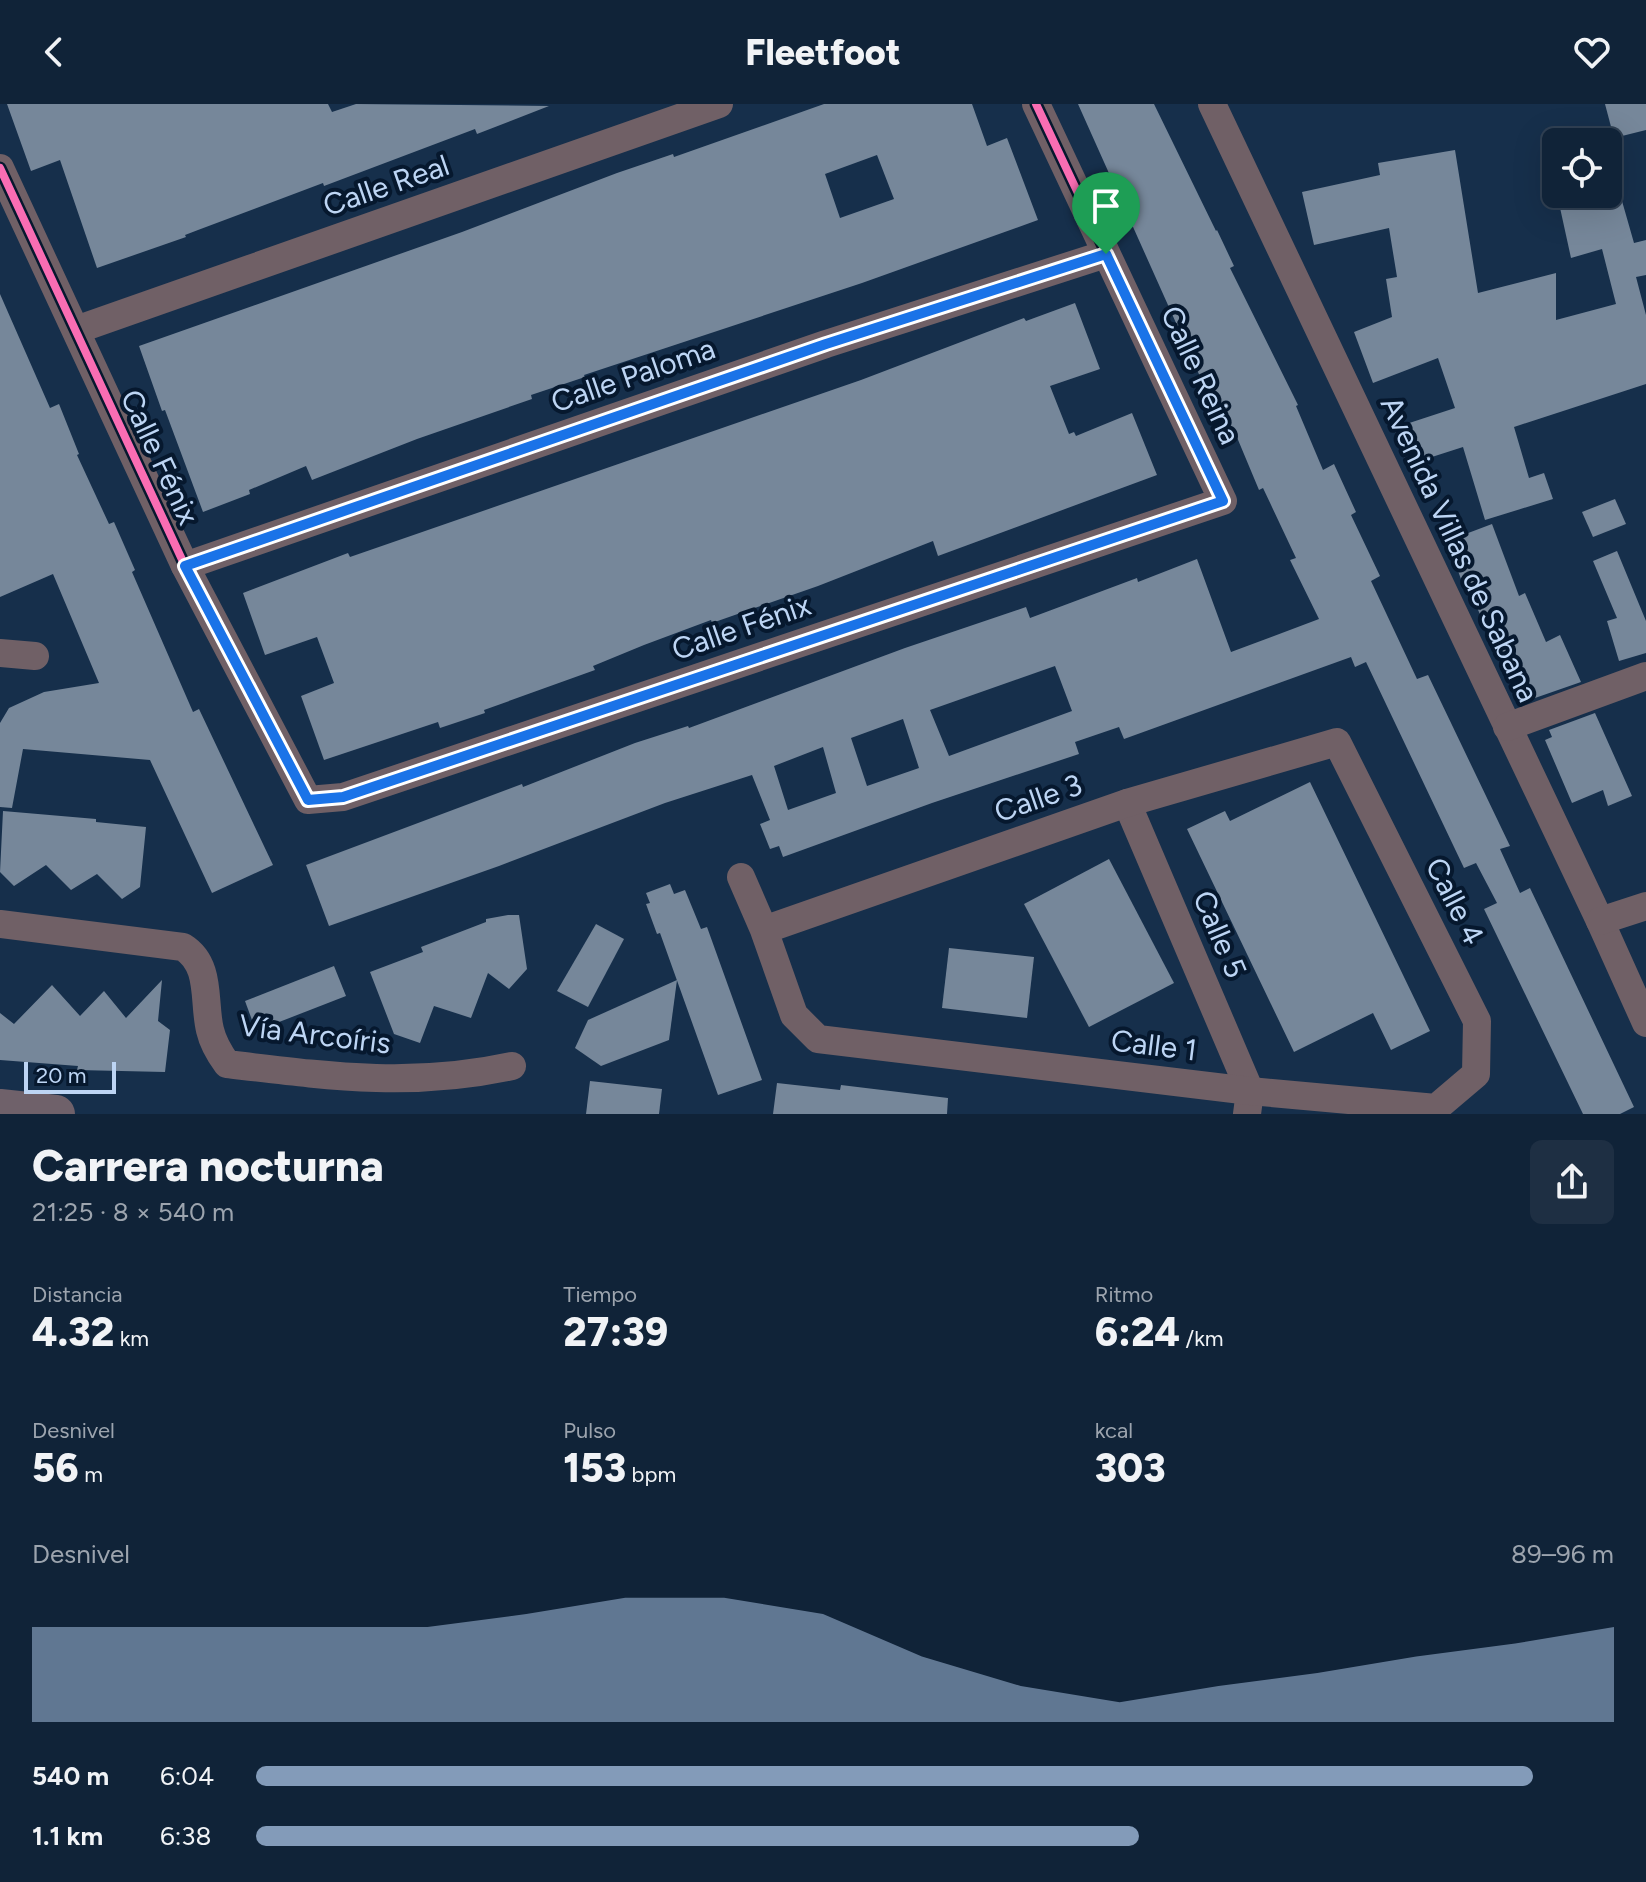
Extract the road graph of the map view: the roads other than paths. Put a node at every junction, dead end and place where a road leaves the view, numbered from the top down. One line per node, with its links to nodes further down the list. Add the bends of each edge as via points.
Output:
1 (719, 104): 6 (street, Calle Real)
2 (1036, 104): 5 (street, Calle Reina)
3 (1212, 104): 12 (street, Avenida Villas de Sabana)
4 (0, 168): 6 (street, Calle Fénix)
5 (1106, 254): 7 (street, Calle Reina); 8 (street, Calle Paloma, via 826,344)
6 (76, 330): 8 (street, Calle Fénix)
7 (1223, 501): 8 (street, Calle Fénix, via 343,797 308,800)
8 (185, 566)
9 (0, 653): 10 (street)
10 (35, 656)
11 (1646, 676): 12 (street)
12 (1507, 727): 17 (street, Avenida Villas de Sabana)
13 (1337, 742): 14 (street, Calle 3); 22 (street, Calle 4, via 1477,1021 1476,1074)
14 (1127, 803): 19 (street, Calle 3); 23 (street, Calle 5)
15 (741, 877): 19 (street, Calle 1)
16 (1646, 906): 17 (street)
17 (1600, 921): 20 (street, Avenida Villas de Sabana)
18 (0, 924): 21 (street, Vía Arcoíris, via 183,947 203,976 209,1028 227,1064 343,1078 436,1079)
19 (764, 930): 23 (street, Calle 1, via 794,1015 818,1039)
20 (1646, 1023)
21 (512, 1066)
22 (1457, 1090): 23 (street, Calle 1, via 1436,1108)
23 (1248, 1102)
24 (0, 1108): 25 (street)
25 (56, 1114)

